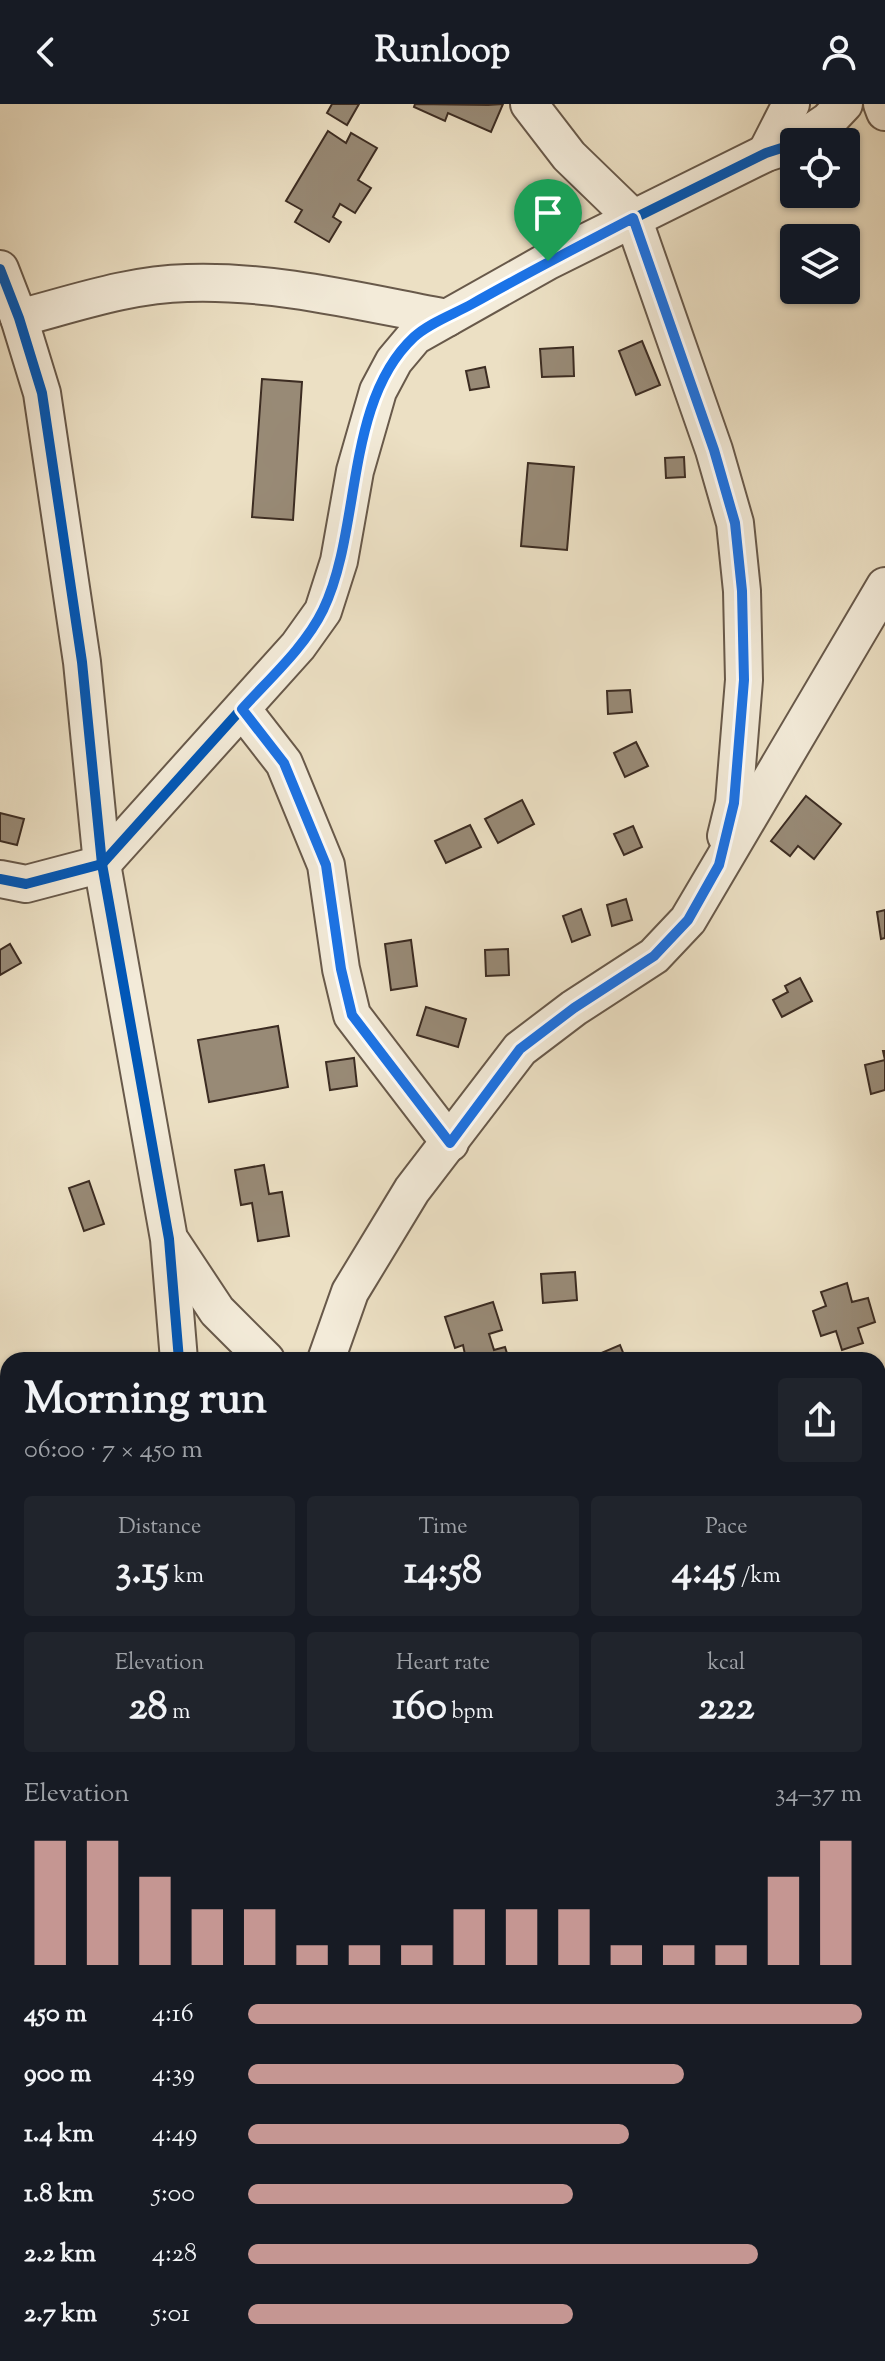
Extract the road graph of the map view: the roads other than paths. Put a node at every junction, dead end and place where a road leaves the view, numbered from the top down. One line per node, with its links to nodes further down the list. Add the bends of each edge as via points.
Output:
1 (529, 104): 9 (street, via 569,156)
2 (791, 104): 6 (street)
3 (844, 104): 7 (street)
4 (882, 104): 5 (street)
5 (885, 112)
6 (788, 128)
7 (816, 128)
8 (780, 149): 9 (street)
9 (633, 218): 12 (street); 16 (street, via 735,523 744,680 734,803)
10 (0, 269): 11 (street)
11 (19, 318): 12 (street, via 119,292 185,282 286,287); 15 (street, via 42,393 71,576)
12 (447, 318): 14 (street, via 415,336 378,391 323,611)
13 (885, 586): 16 (street)
14 (242, 709): 15 (street); 18 (street, via 284,763 326,865 352,1015)
15 (102, 864): 17 (street, via 26,884); 19 (street)
16 (719, 865): 18 (street, via 688,920 654,956 520,1049)
17 (0, 879)
18 (450, 1143): 22 (street, via 412,1190 350,1292)
19 (169, 1239): 20 (street); 21 (street, via 217,1311)
20 (178, 1352)
21 (258, 1352)
22 (329, 1352)

